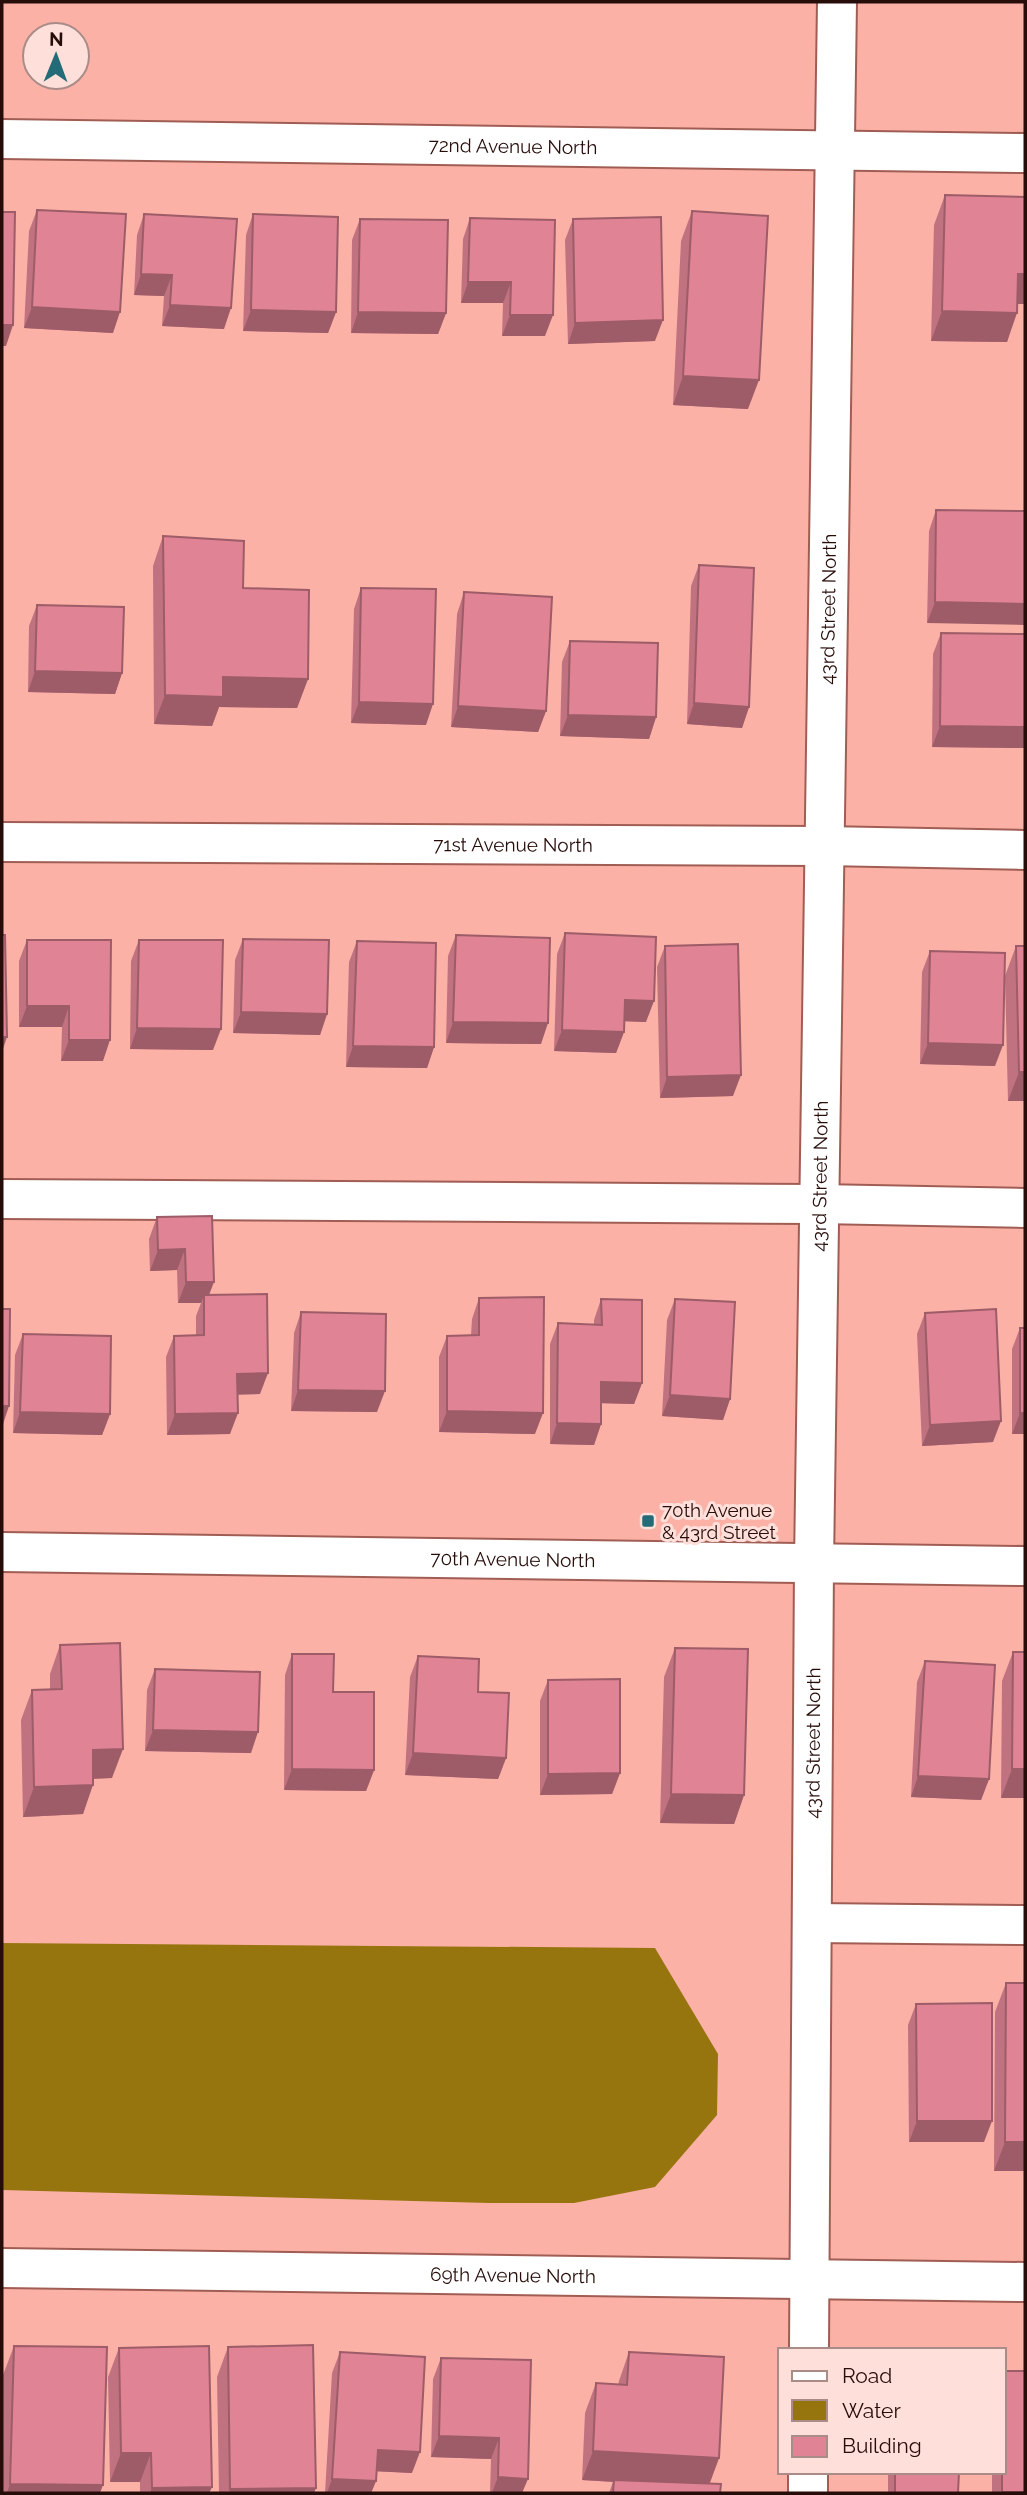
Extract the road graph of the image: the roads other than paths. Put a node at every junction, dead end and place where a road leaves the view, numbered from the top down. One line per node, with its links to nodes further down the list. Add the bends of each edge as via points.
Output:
1 (837, 2): 3 (street, 43rd Street North)
2 (2, 139): 3 (street, 72nd Avenue North)
3 (835, 150): 4 (street, 72nd Avenue North); 6 (street, 43rd Street North)
4 (1025, 153)
5 (2, 842): 6 (street, 71st Avenue North)
6 (825, 846): 7 (street, 71st Avenue North); 9 (street, 43rd Street North)
7 (1025, 850)
8 (2, 1199): 9 (street)
9 (819, 1204): 10 (street); 12 (street, 43rd Street North)
10 (1025, 1208)
11 (2, 1552): 12 (street, 70th Avenue North)
12 (814, 1563): 13 (street, 70th Avenue North); 14 (street, 43rd Street North)
13 (1025, 1566)
14 (811, 1923): 15 (street); 17 (street, 43rd Street North)
15 (1025, 1925)
16 (2, 2268): 17 (street, 69th Avenue North)
17 (809, 2279): 18 (street, 69th Avenue North); 19 (street, 43rd Street North)
18 (1025, 2282)
19 (809, 2348)
20 (808, 2474): 21 (street)
21 (808, 2493)

